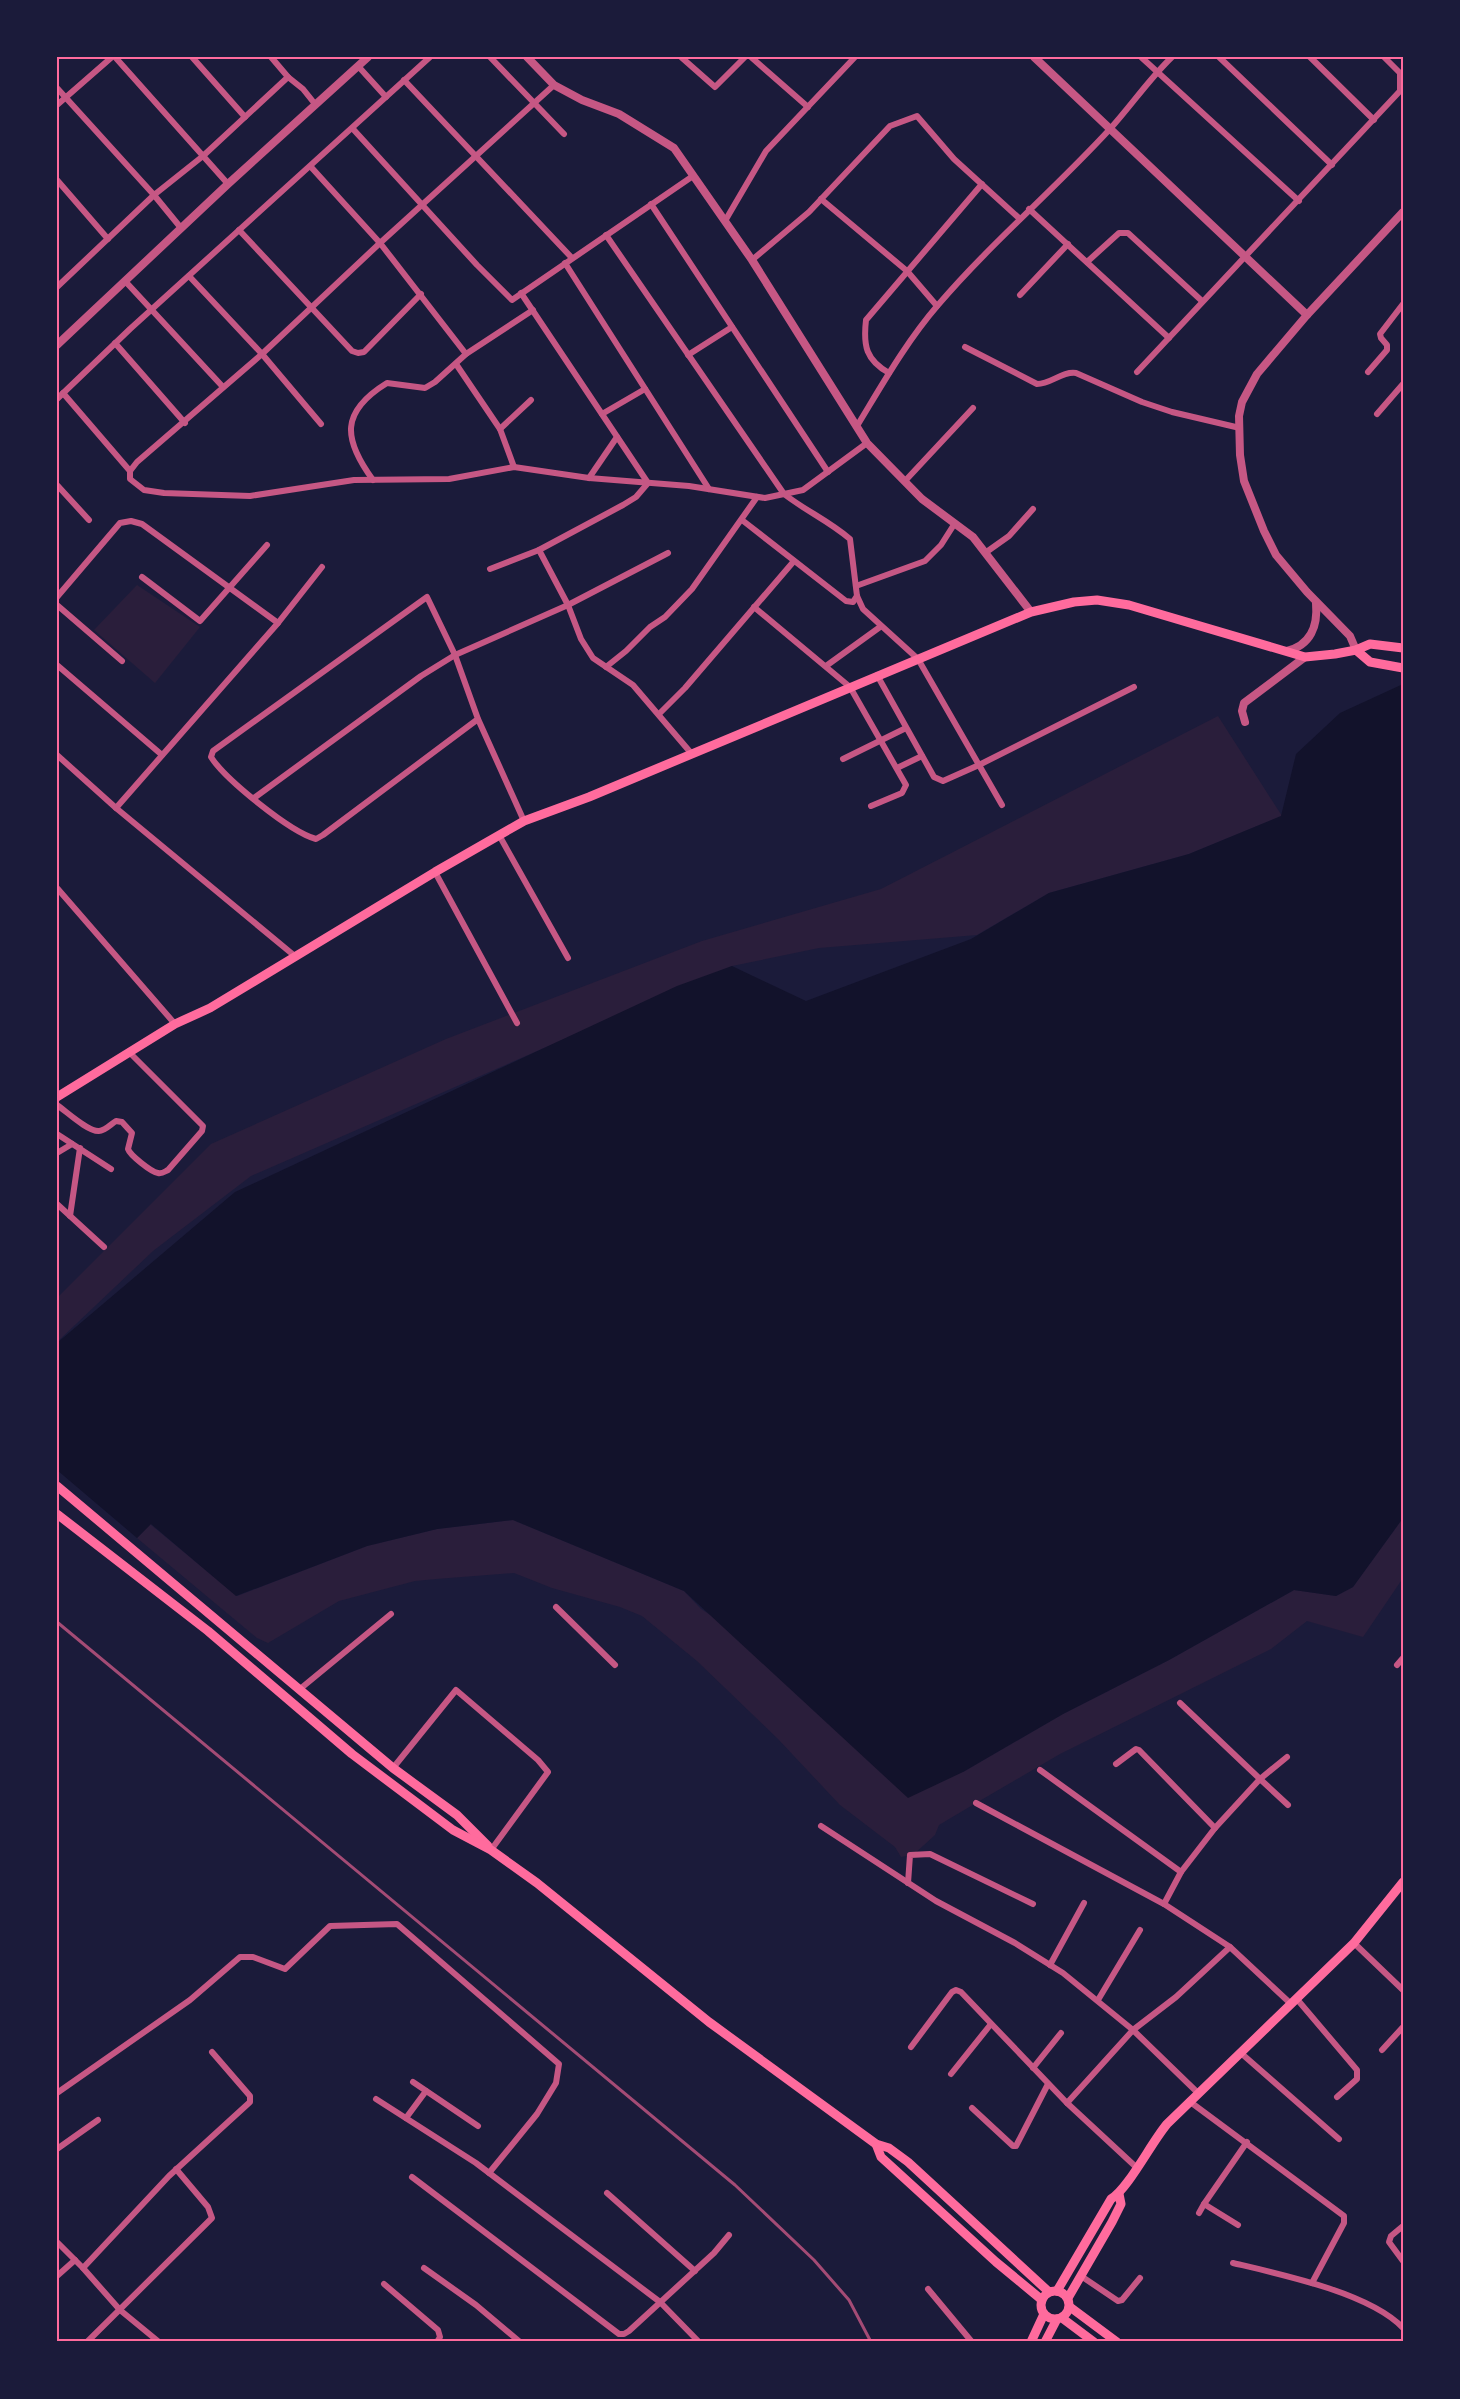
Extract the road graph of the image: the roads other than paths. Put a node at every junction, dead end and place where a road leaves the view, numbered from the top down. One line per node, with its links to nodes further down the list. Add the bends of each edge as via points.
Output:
1 (113, 57): 25 (street); 35 (street)
2 (192, 57): 30 (street)
3 (271, 57): 20 (street)
4 (369, 57): 18 (street)
5 (430, 57): 21 (street)
6 (490, 57): 26 (street)
7 (527, 57): 22 (street)
8 (681, 57): 9 (street, via 716,87)
9 (745, 57)
10 (751, 57): 29 (street)
11 (855, 57): 29 (street)
12 (1034, 57): 33 (street)
13 (1141, 57): 19 (street)
14 (1172, 57): 19 (street)
15 (1218, 57): 37 (street)
16 (1310, 57): 31 (street)
17 (1384, 57): 31 (street, via 1400,73 1400,91)
18 (358, 66): 24 (street); 27 (street)
19 (1157, 72): 33 (street); 45 (street)
20 (288, 77): 27 (street); 30 (street)
21 (404, 80): 24 (street); 36 (street)
22 (554, 86): 26 (street); 39 (street, via 619,114 674,148)
23 (57, 88): 25 (street)
24 (386, 97): 32 (street)
25 (66, 98): 28 (street); 43 (street)
26 (534, 103): 34 (street); 36 (street)
27 (315, 104): 41 (street)
28 (57, 105)
29 (808, 107): 51 (street, via 766,151)
30 (245, 117): 35 (street)
31 (1374, 120): 37 (street)
32 (353, 129): 38 (street); 47 (street)
33 (1110, 129): 48 (street); 59 (street)
34 (564, 134)
35 (203, 156): 41 (street); 43 (street)
36 (476, 156): 47 (street); 58 (street)
37 (1332, 165): 45 (street)
38 (311, 166): 53 (street); 56 (street)
39 (693, 176): 46 (street); 51 (street)
40 (57, 180): 55 (street)
41 (228, 184): 52 (street)
42 (982, 184): 44 (street, via 917,117 890,126); 50 (street); 63 (street)
43 (154, 195): 52 (street); 55 (street)
44 (821, 199): 60 (street); 63 (street)
45 (1299, 201): 59 (street)
46 (651, 204): 54 (street); 77 (street)
47 (422, 205): 56 (street); 67 (street, via 505,294 512,300)
48 (1029, 209): 50 (street); 57 (street)
49 (1403, 212): 76 (street)
50 (1020, 219): 72 (street)
51 (725, 221): 60 (street)
52 (181, 228): 65 (street)
53 (239, 230): 64 (street); 73 (street)
54 (606, 235): 58 (street); 84 (street)
55 (108, 239): 66 (street)
56 (380, 243): 68 (street); 73 (street)
57 (1068, 244): 61 (street); 69 (street)
58 (572, 258): 62 (street)
59 (1246, 258): 70 (street); 76 (street)
60 (752, 260): 100 (street)
61 (1087, 262): 70 (street, via 1119,233 1128,234); 78 (street)
62 (565, 263): 67 (street); 91 (street)
63 (907, 271): 72 (street); 88 (street, via 866,320 864,339 869,353 875,365)
64 (189, 276): 74 (street); 82 (street)
65 (125, 281): 74 (street); 80 (street)
66 (57, 287)
67 (521, 293): 75 (street)
68 (421, 294): 73 (street, via 364,352 357,354); 83 (street)
69 (1020, 295)
70 (1202, 301): 78 (street)
71 (1403, 304): 87 (street, via 1380,334 1387,350)
72 (937, 306): 88 (street)
73 (312, 307): 82 (street)
74 (152, 309): 79 (street); 90 (street)
75 (533, 310): 83 (street); 96 (street)
76 (1308, 315): 101 (street, via 1257,374 1242,402)
77 (732, 327): 84 (street); 107 (street)
78 (1169, 338): 86 (street)
79 (116, 343): 92 (street); 98 (street)
80 (57, 345)
81 (965, 348): 101 (street, via 1037,384 1076,373 1142,402)
82 (262, 354): 90 (street); 99 (street)
83 (466, 354): 85 (street)
84 (688, 355): 114 (street)
85 (456, 364): 102 (street); 109 (street, via 425,388 387,383 365,399 350,430 353,448)
86 (1137, 372)
87 (1368, 372)
88 (889, 373): 100 (street)
89 (1403, 384): 97 (street)
90 (223, 387): 98 (street)
91 (645, 389): 96 (street); 113 (street)
92 (63, 393): 93 (street); 106 (street)
93 (57, 399)
94 (531, 399): 102 (street)
95 (973, 408): 110 (street)
96 (602, 414): 103 (street)
97 (1377, 414)
98 (185, 423): 106 (street)
99 (321, 424)
100 (857, 426): 104 (street)
101 (1240, 428): 132 (street, via 1244,482 1264,531 1276,555)
102 (500, 429): 105 (street)
103 (617, 437): 108 (street); 111 (street)
104 (867, 443): 107 (street); 110 (street)
105 (514, 467): 108 (street); 109 (street, via 449,479)
106 (130, 471): 109 (street, via 130,479 144,490 164,493 250,496)
107 (828, 472): 114 (street, via 803,490)
108 (589, 478): 111 (street)
109 (373, 480)
110 (905, 482): 119 (street)
111 (648, 483): 113 (street); 121 (street, via 636,497)
112 (57, 485): 117 (street)
113 (709, 489): 115 (street)
114 (784, 494): 115 (street); 128 (street, via 850,539)
115 (757, 497): 118 (street)
116 (1033, 509): 122 (street, via 1009,536)
117 (89, 520)
118 (742, 520): 124 (street); 148 (street, via 692,590)
119 (955, 523): 122 (street); 128 (street, via 925,561)
120 (267, 545): 129 (street)
121 (539, 550): 126 (street); 134 (street)
122 (986, 553): 136 (street)
123 (668, 554): 134 (street)
124 (794, 561): 130 (street, via 846,601 853,602); 135 (street)
125 (322, 567): 137 (street)
126 (490, 569)
127 (142, 578): 129 (street, via 200,621)
128 (856, 586): 130 (street)
129 (230, 587): 131 (street, via 142,524 131,521 120,523); 137 (street)
130 (857, 596): 138 (street)
131 (57, 597)
132 (1316, 603): 140 (street, via 1340,625); 141 (street, via 1316,623 1308,640 1299,648)
133 (57, 605): 145 (street)
134 (568, 605): 142 (street); 148 (street, via 581,639 593,658)
135 (754, 607): 147 (street); 153 (street)
136 (1032, 612): 141 (main road, via 1074,602 1118,603); 144 (main road)
137 (278, 623): 160 (street)
138 (880, 627): 144 (street); 147 (street)
139 (1403, 648): 140 (main road, via 1370,644)
140 (1356, 650): 143 (main road); 149 (main road, via 1370,662)
141 (1285, 651): 143 (main road)
142 (455, 655): 154 (street); 165 (street); 165 (street, via 427,597 213,751 214,762)
143 (1305, 657): 155 (street, via 1244,703)
144 (918, 659): 150 (main road); 163 (street)
145 (122, 661)
146 (57, 665): 160 (street)
147 (826, 666): 151 (street)
148 (606, 667): 153 (street, via 633,685)
149 (1403, 668)
150 (877, 675): 151 (main road); 156 (street)
151 (850, 687): 157 (street); 158 (main road)
152 (1134, 687): 163 (street)
153 (659, 714): 158 (street)
154 (478, 719): 165 (street, via 323,836 316,838 296,830); 169 (street)
155 (1245, 722)
156 (906, 728): 157 (street); 161 (street)
157 (882, 742): 162 (street); 164 (street)
158 (691, 753): 169 (main road)
159 (57, 755): 168 (street)
160 (162, 755): 168 (street)
161 (922, 756): 163 (street, via 938,780); 164 (street)
162 (843, 759)
163 (979, 765): 166 (street)
164 (897, 768): 167 (street, via 905,789)
165 (254, 798)
166 (1002, 805)
167 (871, 806)
168 (116, 808): 173 (street)
169 (525, 821): 170 (main road)
170 (499, 835): 171 (main road); 174 (street)
171 (435, 872): 173 (main road); 175 (street)
172 (57, 888): 176 (street)
173 (296, 957): 176 (main road)
174 (567, 958)
175 (517, 1023)
176 (175, 1024): 177 (main road)
177 (129, 1052): 178 (main road); 179 (street, via 203,1126 168,1170 156,1172 131,1154 128,1149 132,1132 122,1122 95,1131)
178 (57, 1097)
179 (57, 1104)
180 (57, 1134): 181 (street)
181 (72, 1144): 182 (street); 183 (street)
182 (80, 1148): 184 (street); 186 (street)
183 (57, 1153)
184 (111, 1169)
185 (57, 1204): 186 (street)
186 (70, 1216): 187 (street)
187 (104, 1247)
188 (57, 1486): 195 (main road)
189 (57, 1514): 206 (main road, via 208,1631 352,1754 453,1830)
190 (556, 1607): 193 (street)
191 (391, 1614): 195 (street)
192 (1403, 1659): 194 (street)
193 (615, 1665)
194 (1398, 1665)
195 (300, 1689): 199 (main road)
196 (1179, 1703): 201 (street)
197 (1287, 1757): 201 (street)
198 (1116, 1764): 205 (street, via 1139,1750)
199 (393, 1768): 206 (main road, via 457,1815); 206 (street, via 456,1689 548,1772)
200 (1040, 1770): 207 (street)
201 (1260, 1779): 203 (street); 205 (street)
202 (976, 1803): 212 (street)
203 (1288, 1805)
204 (821, 1826): 209 (street)
205 (1215, 1828): 207 (street)
206 (491, 1850): 245 (main road, via 709,2022)
207 (1181, 1872): 212 (street)
208 (1403, 1882): 214 (main road)
209 (908, 1883): 211 (street, via 910,1856 930,1854); 216 (street)
210 (1084, 1903): 216 (street)
211 (1033, 1904)
212 (1164, 1904): 215 (street)
213 (1140, 1930): 218 (street)
214 (1354, 1943): 217 (street); 219 (main road)
215 (1230, 1947): 219 (street); 222 (street)
216 (1050, 1965): 218 (street)
217 (1403, 1990)
218 (1098, 2000): 222 (street)
219 (1293, 2000): 227 (main road); 235 (street, via 1357,2070 1357,2079)
220 (992, 2024): 224 (street, via 956,1990); 228 (street); 229 (street)
221 (1403, 2027): 225 (street)
222 (1133, 2030): 234 (street); 238 (street)
223 (1061, 2033): 228 (street)
224 (911, 2047)
225 (1382, 2050)
226 (212, 2052): 248 (street, via 250,2096 250,2102)
227 (1242, 2054): 234 (main road); 243 (street)
228 (1033, 2068): 231 (street)
229 (951, 2074)
230 (413, 2082): 232 (street)
231 (1048, 2084): 238 (street); 239 (street, via 1016,2146)
232 (426, 2091): 240 (street); 242 (street)
233 (57, 2093): 249 (street, via 190,2000 240,1957 254,1957 285,1969 330,1926 397,1924 559,2064 556,2083 537,2114)
234 (1198, 2093): 237 (main road)
235 (1336, 2097)
236 (376, 2098): 240 (street)
237 (1189, 2101): 244 (street); 247 (main road, via 1156,2137)
238 (1067, 2103): 247 (street)
239 (972, 2108)
240 (406, 2118): 249 (street)
241 (98, 2120): 246 (street)
242 (478, 2126)
243 (1339, 2139)
244 (1247, 2142): 253 (street); 268 (street, via 1344,2216 1344,2223)
245 (876, 2144): 271 (main road, via 908,2162); 271 (main road, via 881,2157 996,2262)
246 (57, 2149)
247 (1136, 2167): 252 (main road)
248 (176, 2169): 262 (street); 274 (street, via 208,2207 212,2218)
249 (489, 2173): 272 (street)
250 (412, 2177): 272 (street, via 619,2334 629,2331)
251 (607, 2193): 264 (street)
252 (1119, 2194): 266 (main road, via 1121,2204); 271 (main road, via 1111,2199)
253 (1204, 2204): 254 (street); 255 (street)
254 (1199, 2213)
255 (1238, 2225)
256 (1403, 2226): 260 (street, via 1390,2236 1389,2242)
257 (729, 2235): 264 (street)
258 (57, 2242): 259 (street)
259 (75, 2260): 262 (street); 265 (street)
260 (1403, 2261)
261 (1233, 2263): 268 (street)
262 (82, 2268): 274 (street)
263 (424, 2268): 281 (street)
264 (694, 2271): 272 (street)
265 (57, 2276)
266 (1082, 2276): 267 (street, via 1118,2301); 273 (main road)
267 (1140, 2277)
268 (1312, 2283): 277 (street, via 1387,2315)
269 (384, 2284): 280 (street, via 438,2330)
270 (928, 2289): 283 (street)
271 (1049, 2294): 273 (main road); 275 (main road)
272 (660, 2302): 282 (street)
273 (1069, 2302): 276 (main road); 287 (main road)
274 (120, 2310): 278 (street); 279 (street)
275 (1044, 2314): 276 (main road); 284 (main road)
276 (1060, 2318): 285 (main road); 286 (main road)
277 (1403, 2328)
278 (87, 2342)
279 (159, 2342)
280 (437, 2342)
281 (520, 2342)
282 (699, 2342)
283 (972, 2342)
284 (1030, 2342)
285 (1045, 2342)
286 (1094, 2342)
287 (1117, 2342)

